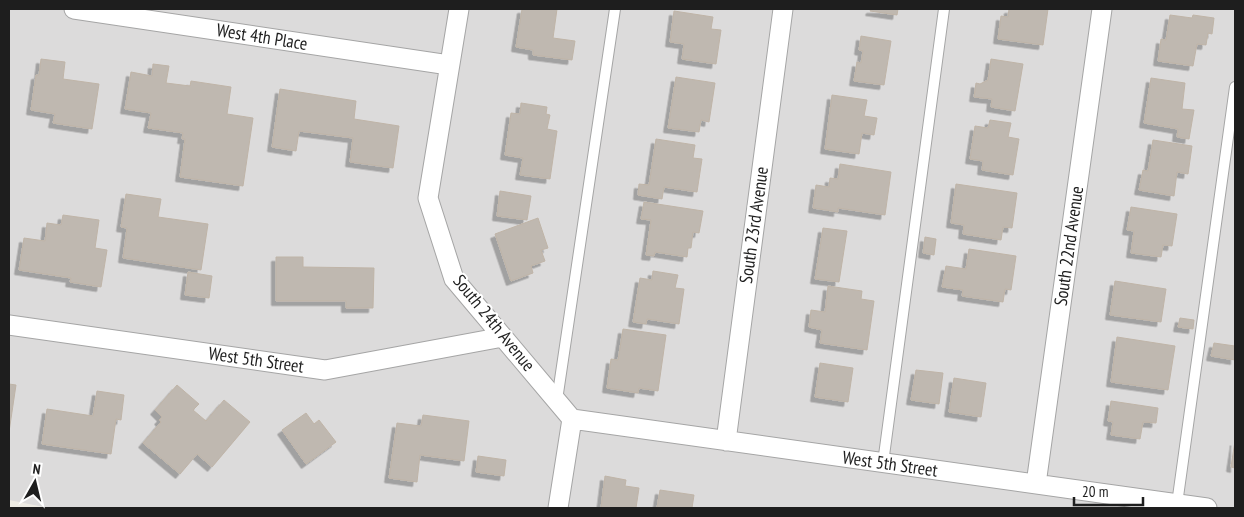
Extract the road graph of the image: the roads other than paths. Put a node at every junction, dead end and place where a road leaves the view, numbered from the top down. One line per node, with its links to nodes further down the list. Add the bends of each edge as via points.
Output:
1 (74, 9): 7 (street, West 4th Place)
2 (459, 9): 7 (street, South 24th Avenue)
3 (615, 9): 11 (lane)
4 (783, 9): 13 (street, South 23rd Avenue)
5 (944, 9): 14 (lane)
6 (1102, 9): 15 (street, South 22nd Avenue)
7 (449, 65): 10 (street, South 24th Avenue, via 428,198 454,279)
8 (1235, 87): 16 (lane)
9 (9, 325): 10 (street, West 5th Street, via 324,370)
10 (503, 337): 11 (street, South 24th Avenue)
11 (557, 400): 12 (street, South 24th Avenue)
12 (572, 419): 13 (street, West 5th Street); 17 (street)
13 (726, 441): 14 (street, West 5th Street)
14 (883, 463): 15 (street, West 5th Street)
15 (1036, 484): 16 (street, West 5th Street)
16 (1177, 504): 18 (street, West 5th Street)
17 (558, 508)
18 (1207, 508)

